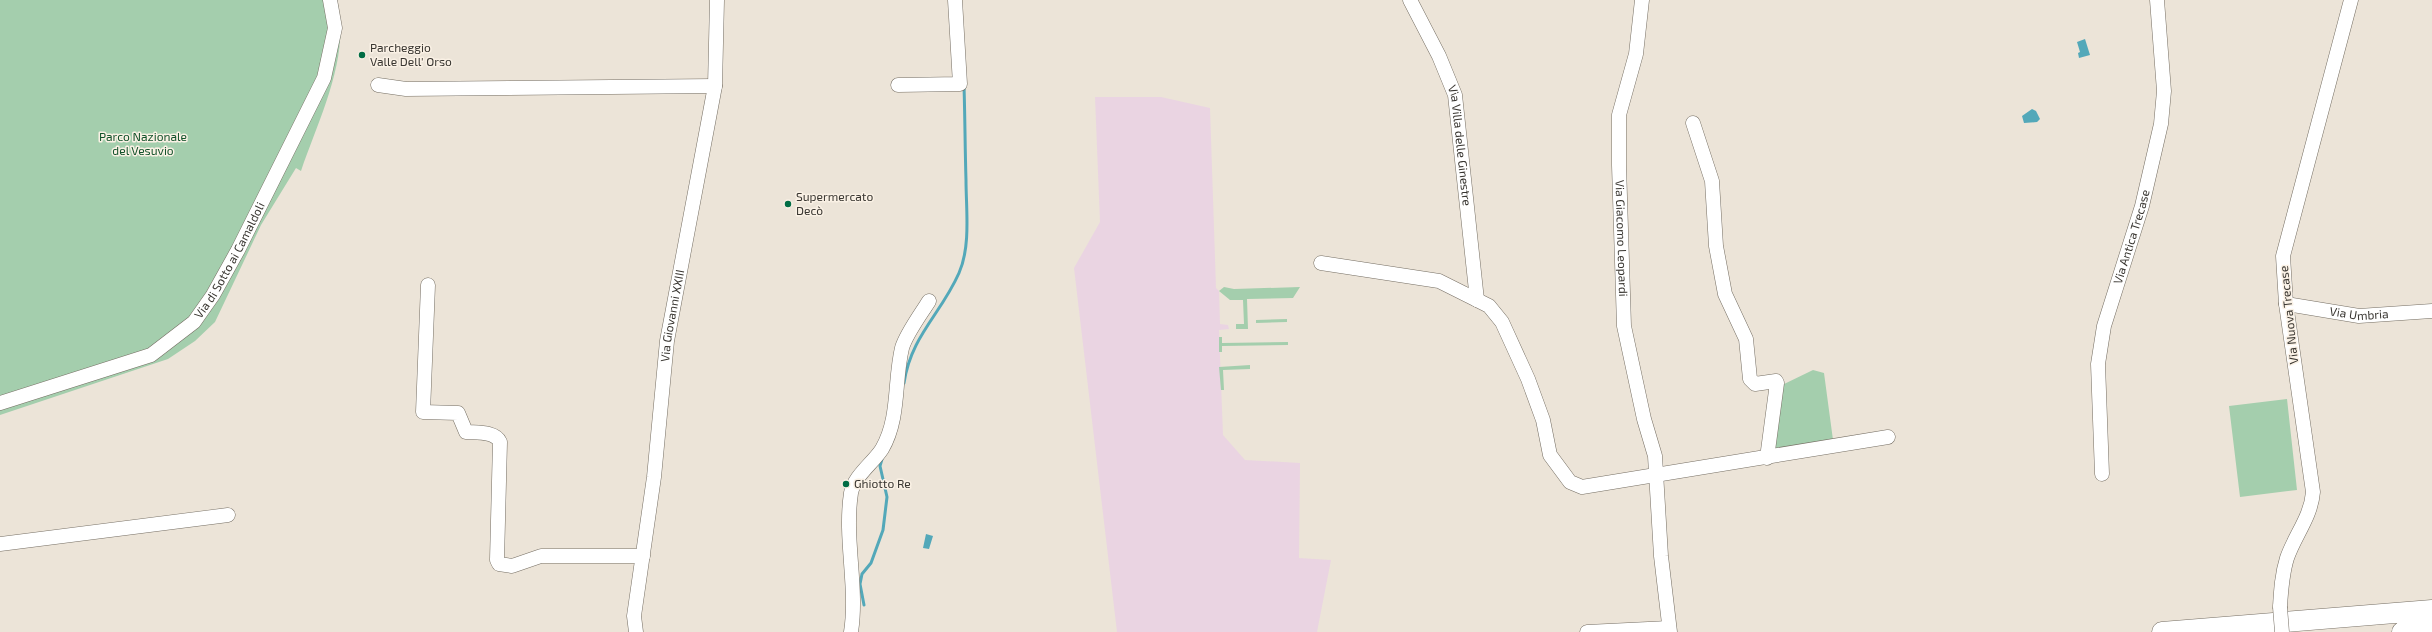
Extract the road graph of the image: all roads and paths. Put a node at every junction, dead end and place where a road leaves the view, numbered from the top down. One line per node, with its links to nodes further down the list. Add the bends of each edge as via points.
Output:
1 (330, 0): 18 (street, Via di Sotto ai Camaldoli, via 335,28 324,78 238,250 213,295 194,322 151,355)
2 (717, 0): 10 (street, Via Giovanni XXIII)
3 (955, 0): 9 (street, via 960,84)
4 (1410, 0): 15 (street, Via Villa delle Ginestre, via 1439,56 1455,95)
5 (1642, 0): 22 (street, Via Giacomo Leopardi, via 1636,54 1619,115 1624,326 1644,420 1655,456)
6 (2157, 0): 21 (street, Via Antica Trecase, via 2164,91 2161,124 2142,206 2104,326 2098,364)
7 (2351, 0): 16 (street, Via Nuova Trecase, via 2283,256)
8 (378, 85): 10 (street, via 406,89)
9 (898, 85)
10 (715, 86): 25 (street, Via Giovanni XXIII, via 667,341 654,477)
11 (1693, 123): 20 (street, via 1712,181 1716,246 1725,294 1746,339 1750,379 1755,384 1776,381 1777,383)
12 (1320, 263): 15 (street, via 1439,281)
13 (428, 285): 25 (street, via 423,412 458,413 466,432 494,435 500,442 497,560 499,564 512,566 541,556)
14 (929, 300): 30 (street, via 902,347 895,409 889,435 851,491 849,552 854,615)
15 (1477, 300): 22 (street, via 1492,309 1502,322 1539,407 1550,455 1570,482 1582,487)
16 (2286, 304): 17 (street, Via Umbria, via 2359,316); 33 (street, Via Nuova Trecase, bridge, via 2313,492 2312,505 2287,557 2281,582)
17 (2432, 310)
18 (0, 403)
19 (1888, 437): 20 (street)
20 (1767, 458): 22 (street)
21 (2102, 474)
22 (1657, 476): 28 (street, Via Giacomo Leopardi, via 1660,544)
23 (228, 515): 24 (street)
24 (0, 544)
25 (643, 556): 29 (street, Via Giovanni XXIII, via 634,616)
26 (2432, 610): 32 (highway)
27 (2432, 629): 34 (highway)
28 (1669, 630): 31 (street, Via Giacomo Leopardi)
29 (636, 632)
30 (851, 632)
31 (1587, 632)
32 (2162, 632)
33 (2282, 632)
34 (2402, 632)

